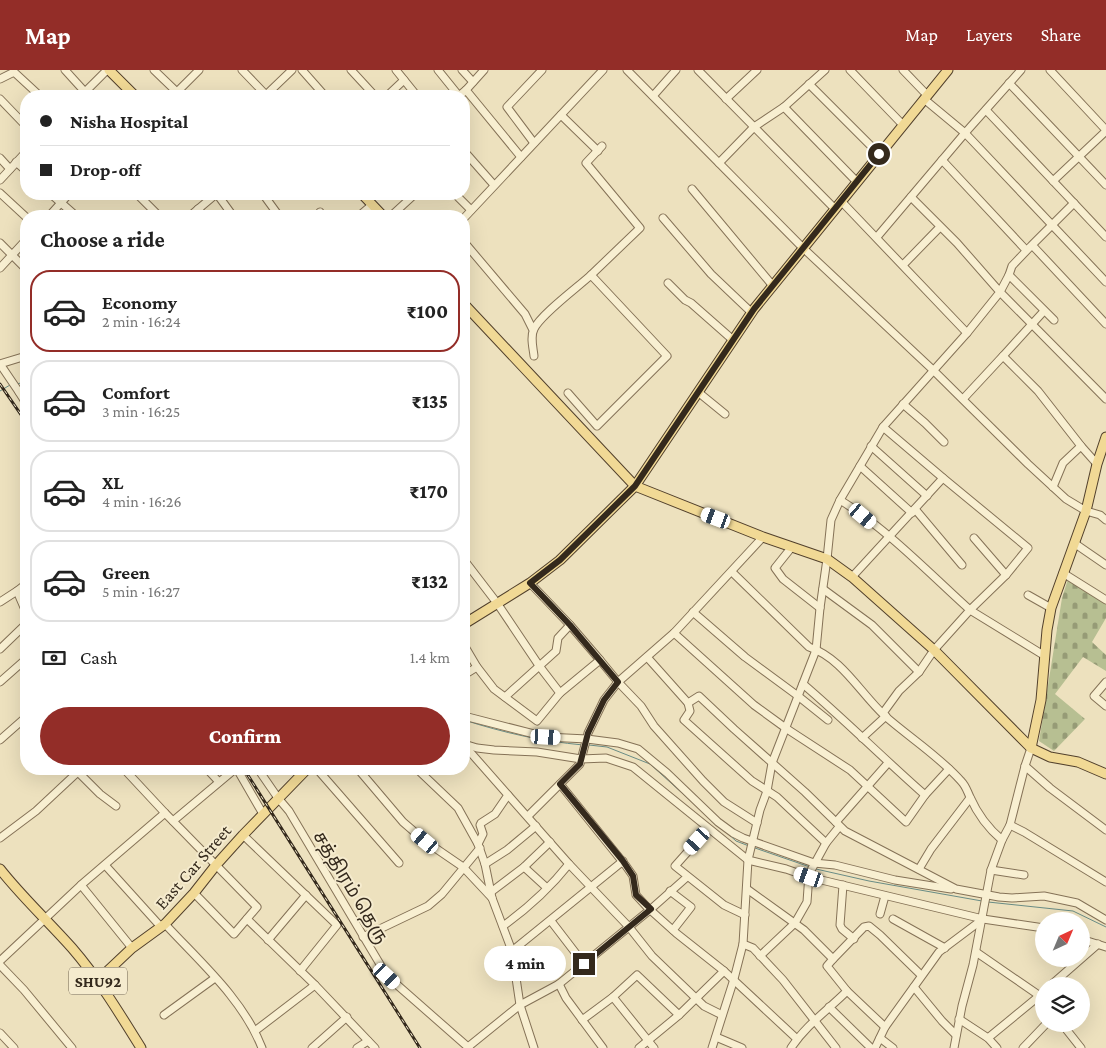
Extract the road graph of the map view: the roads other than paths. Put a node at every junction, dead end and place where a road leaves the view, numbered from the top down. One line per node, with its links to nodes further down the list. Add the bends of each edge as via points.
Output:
1 (65, 70): 34 (street)
2 (108, 70): 35 (street); 36 (main road)
3 (154, 70): 37 (street)
4 (199, 70): 38 (street)
5 (242, 70): 39 (street)
6 (292, 70): 40 (street)
7 (302, 70): 41 (street)
8 (351, 70): 42 (street)
9 (396, 70): 29 (street)
10 (438, 70): 45 (street)
11 (462, 70): 30 (street)
12 (484, 70): 30 (street)
13 (542, 70): 60 (street, via 507,107)
14 (604, 70): 54 (street)
15 (676, 70): 48 (street)
16 (698, 70): 50 (street)
17 (743, 70): 27 (street)
18 (757, 70): 27 (street)
19 (825, 70): 32 (street)
20 (850, 70): 56 (street)
21 (903, 70): 49 (street)
22 (948, 70): 49 (main road)
23 (1021, 70): 31 (street)
24 (1050, 70): 58 (street)
25 (14, 71): 28 (street); 33 (street)
26 (630, 71): 48 (street)
27 (750, 76): 50 (street)
28 (0, 79)
29 (404, 80): 43 (street); 44 (street)
30 (472, 82): 46 (street)
31 (1010, 83): 53 (street); 62 (street)
32 (809, 84): 52 (street); 61 (street)
33 (34, 90)
34 (80, 90)
35 (87, 90)
36 (129, 90)
37 (172, 90)
38 (181, 90)
39 (260, 90)
40 (272, 90)
41 (320, 90)
42 (370, 90)
43 (393, 90)
44 (412, 90)
45 (455, 90)
46 (466, 90)
47 (470, 95): 63 (street)
48 (653, 96): 69 (street)
49 (926, 97): 56 (main road); 59 (street)
50 (726, 98): 57 (street)
51 (0, 99): 55 (street)
52 (784, 107): 57 (street); 74 (street)
53 (986, 110): 59 (street); 73 (street)
54 (561, 115): 60 (street); 115 (street, via 600,148 586,164 640,228)
55 (20, 120)
56 (903, 125): 61 (main road)
57 (754, 127): 69 (street); 99 (street)
58 (1106, 131): 62 (street)
59 (965, 133): 67 (street); 102 (street)
60 (534, 143): 63 (street)
61 (879, 154): 74 (main road)
62 (1079, 156): 73 (street); 76 (street)
63 (521, 157): 75 (street)
64 (0, 158): 71 (street)
65 (20, 158): 68 (street)
66 (470, 158): 75 (street)
67 (942, 160): 79 (street); 109 (street)
68 (16, 162): 70 (street); 71 (street)
69 (719, 163): 108 (street)
70 (20, 166)
71 (10, 169): 72 (street)
72 (0, 180)
73 (1053, 181): 89 (street)
74 (857, 182): 87 (main road)
75 (494, 185): 98 (street)
76 (1106, 185)
77 (692, 189): 119 (street)
78 (0, 194): 100 (street)
79 (911, 196): 103 (street); 104 (street)
80 (58, 200): 88 (street)
81 (64, 200): 88 (street)
82 (143, 200): 94 (street)
83 (209, 200): 91 (street)
84 (367, 200): 90 (main road)
85 (408, 200): 97 (street)
86 (462, 200): 98 (street)
87 (841, 201): 99 (main road); 104 (street)
88 (61, 203): 92 (street); 93 (street)
89 (1074, 203): 102 (street); 105 (street)
90 (372, 205): 95 (street); 96 (main road)
91 (198, 209)
92 (55, 210)
93 (69, 210)
94 (153, 210)
95 (367, 210)
96 (377, 210)
97 (398, 210)
98 (471, 210)
99 (835, 210): 108 (main road)
100 (20, 211)
101 (663, 218): 123 (street, via 711,274)
102 (1052, 225): 109 (street); 118 (street)
103 (940, 227): 113 (street); 120 (street)
104 (877, 237): 113 (street)
105 (1106, 237)
106 (0, 243): 111 (street)
107 (20, 246): 111 (street)
108 (803, 248): 119 (main road); 133 (street)
109 (1029, 248): 116 (street, via 1012,266); 126 (street)
110 (470, 249): 127 (street, via 525,314)
111 (12, 255): 112 (street); 114 (street)
112 (20, 263)
113 (903, 265): 128 (street)
114 (0, 268)
115 (591, 275): 127 (street); 136 (street, via 666,356 597,426)
116 (1009, 275): 120 (street); 122 (street)
117 (668, 282): 129 (street)
118 (1106, 282)
119 (773, 286): 123 (main road)
120 (1000, 292): 125 (street); 128 (street)
121 (470, 310): 150 (main road)
122 (1044, 311): 124 (street); 125 (street)
123 (752, 313): 129 (main road)
124 (1054, 320)
125 (1031, 324): 131 (street); 138 (street)
126 (1106, 324)
127 (533, 330): 130 (street)
128 (967, 333): 133 (street)
129 (733, 340): 135 (main road)
130 (534, 356)
131 (1003, 356): 137 (street); 145 (street, via 1043,397)
132 (20, 358): 134 (street, via 0,364)
133 (933, 370): 137 (street); 139 (street)
134 (20, 390)
135 (698, 392): 140 (street); 150 (main road)
136 (568, 393)
137 (963, 399): 151 (street)
138 (1106, 399)
139 (903, 404): 141 (street); 143 (street)
140 (724, 414)
141 (883, 427): 144 (street); 149 (street)
142 (1106, 437): 146 (main road)
143 (944, 442)
144 (871, 446): 148 (street); 152 (street)
145 (1080, 446): 147 (street); 151 (street, via 1063,463)
146 (1104, 454): 147 (main road)
147 (1097, 464): 155 (main road)
148 (860, 466): 153 (street); 154 (street)
149 (942, 478): 152 (street); 168 (street, via 1028,548)
150 (635, 486): 157 (main road); 170 (main road, via 560,560)
151 (1053, 487): 155 (street)
152 (927, 496): 154 (street)
153 (840, 500): 158 (street); 162 (street, via 831,520)
154 (914, 511): 158 (street); 163 (street)
155 (1086, 511): 156 (street); 160 (main road)
156 (1106, 520)
157 (763, 537): 161 (main road); 166 (street)
158 (889, 538): 169 (street); 181 (street)
159 (974, 538): 168 (street)
160 (1074, 543): 164 (street); 167 (main road)
161 (791, 548): 162 (main road); 179 (street, via 775,568 783,580)
162 (827, 559): 169 (main road); 172 (street)
163 (962, 565)
164 (1106, 565)
165 (470, 568): 178 (street)
166 (732, 572): 182 (street); 188 (street, via 809,647)
167 (1063, 573): 176 (street); 180 (main road)
168 (1006, 575): 181 (street)
169 (852, 577): 189 (main road)
170 (530, 583): 178 (main road); 184 (street)
171 (20, 589): 173 (street)
172 (823, 589): 179 (street); 198 (street, via 872,625)
173 (17, 591): 175 (street); 177 (street)
174 (1028, 595): 180 (street)
175 (20, 598)
176 (1106, 600)
177 (0, 602)
178 (497, 603): 183 (main road); 196 (street)
179 (820, 608): 188 (street)
180 (1052, 608): 191 (main road)
181 (970, 610): 189 (street); 191 (street)
182 (693, 612): 186 (street); 204 (street, via 745,657)
183 (470, 620)
184 (570, 625): 193 (street); 196 (street, via 558,638 556,651)
185 (20, 630): 187 (street)
186 (674, 632): 192 (street); 212 (street, via 754,705)
187 (0, 649)
188 (816, 650): 202 (street); 208 (street, via 842,669)
189 (934, 650): 198 (street); 217 (main road)
190 (470, 656): 195 (street)
191 (1045, 656): 217 (main road, via 1041,700)
192 (647, 657): 200 (street); 206 (street)
193 (600, 660): 200 (street); 203 (street)
194 (20, 664): 199 (street)
195 (476, 667): 197 (street); 205 (street)
196 (540, 667): 203 (street); 205 (street)
197 (470, 671)
198 (919, 672): 208 (street, via 900,691)
199 (0, 682)
200 (618, 682): 215 (street, via 604,700); 249 (street, via 642,706 654,726 703,781 724,802)
201 (1106, 682): 207 (street, via 1094,696)
202 (804, 684): 204 (street); 213 (street)
203 (560, 693): 205 (street, via 537,721)
204 (798, 696): 210 (street); 212 (street)
205 (505, 697)
206 (688, 703): 220 (street, via 698,696); 239 (street, via 690,711 684,720)
207 (1106, 706)
208 (884, 715): 213 (street); 223 (street)
209 (470, 718): 215 (street, via 546,737)
210 (828, 720)
211 (20, 722): 214 (street)
212 (786, 729): 220 (street); 238 (street, via 850,770)
213 (862, 738): 221 (street)
214 (0, 740)
215 (586, 741): 219 (street); 259 (street, via 618,743 638,749 725,828)
216 (470, 746): 219 (street)
217 (1031, 748): 222 (street); 224 (main road)
218 (470, 751): 240 (street)
219 (582, 757): 237 (street); 253 (street, via 606,758 633,767)
220 (772, 763): 239 (street); 250 (street)
221 (888, 763): 238 (street); 241 (street)
222 (1025, 766): 251 (street); 254 (street)
223 (949, 768): 241 (street); 243 (street, via 966,787)
224 (1106, 774)
225 (75, 775): 256 (street, via 36,811)
226 (84, 775): 244 (street, via 100,794)
227 (130, 775): 245 (street)
228 (212, 775): 236 (street)
229 (228, 775): 236 (street)
230 (240, 775): 246 (street)
231 (262, 775): 242 (street, சத்திரம் தெரு)
232 (301, 775): 242 (main road, East Car Street)
233 (322, 775): 264 (street)
234 (363, 775): 270 (street, via 403,822)
235 (422, 775): 261 (street, via 458,808)
236 (218, 782): 248 (street)
237 (560, 784): 247 (street); 263 (street)
238 (866, 786): 241 (street, via 906,822); 250 (street)
239 (767, 791): 249 (street); 260 (street)
240 (508, 795): 247 (street); 261 (street, via 495,814 481,823 483,834)
241 (925, 795)
242 (278, 798): 246 (main road, East Car Street); 306 (street, சத்திரம் தெரு, via 289,811)
243 (970, 798): 257 (street); 273 (street)
244 (116, 806)
245 (165, 813): 248 (street); 265 (street)
246 (263, 814): 255 (main road, East Car Street)
247 (528, 816): 252 (street)
248 (173, 821): 268 (street)
249 (757, 824): 259 (street)
250 (837, 825): 260 (street); 273 (street)
251 (1010, 825): 257 (street); 278 (street)
252 (536, 826): 258 (street); 266 (street)
253 (708, 829): 262 (street); 277 (street, via 675,866)
254 (1106, 830)
255 (243, 835): 268 (main road, East Car Street); 287 (street)
256 (0, 838)
257 (1002, 840): 274 (street)
258 (550, 842): 267 (street); 271 (street)
259 (753, 843): 262 (street); 269 (street)
260 (826, 843): 269 (street)
261 (479, 846): 266 (street); 270 (street)
262 (748, 859): 276 (street); 284 (street)
263 (623, 861): 282 (street); 291 (street, via 633,876 636,895)
264 (399, 863)
265 (105, 864): 279 (street); 301 (street)
266 (485, 864): 288 (street)
267 (569, 864): 281 (street); 282 (street)
268 (216, 865): 286 (main road, East Car Street); 294 (street, via 257,908)
269 (813, 865): 276 (street); 283 (street, via 835,865 895,880)
270 (463, 867): 288 (street); 306 (street, via 428,906)
271 (524, 867): 281 (street); 288 (street)
272 (0, 868): 297 (main road, SHU92)
273 (919, 869): 283 (street)
274 (991, 870): 275 (street); 289 (street)
275 (1024, 875)
276 (809, 876): 280 (street); 300 (street, via 807,902)
277 (688, 877): 285 (street); 293 (street, via 724,905)
278 (1106, 882)
279 (81, 886): 297 (street); 313 (street)
280 (843, 886): 290 (street); 307 (street, via 840,925)
281 (547, 888): 302 (street, via 522,913)
282 (591, 888): 298 (street); 303 (street)
283 (956, 888): 289 (street)
284 (747, 889): 293 (street); 300 (street)
285 (670, 891): 291 (street); 305 (street, via 691,907)
286 (194, 893): 294 (street, via 234,934); 301 (main road, East Car Street)
287 (306, 895): 308 (street); 321 (street, via 337,926)
288 (491, 895): 302 (street)
289 (986, 895): 296 (street); 299 (street, via 1012,898 1044,896 1077,903)
290 (885, 896): 292 (street); 296 (street)
291 (651, 909): 303 (street); 305 (street)
292 (880, 914)
293 (745, 915): 310 (street)
294 (247, 919): 308 (street)
295 (893, 919): 314 (street)
296 (982, 919): 304 (street); 314 (street); 316 (street)
297 (45, 920): 319 (street); 327 (main road, SHU92)
298 (551, 920): 315 (street); 320 (street)
299 (1106, 920)
300 (795, 923): 317 (street); 318 (street)
301 (163, 926): 313 (main road, East Car Street); 325 (street)
302 (503, 926): 315 (street)
303 (629, 927): 320 (street); 334 (street, via 652,956)
304 (1035, 927)
305 (672, 930): 322 (street)
306 (363, 937): 364 (street, சத்திரம் தெரு, via 387,976)
307 (854, 939): 318 (street); 323 (street, via 864,927 869,926)
308 (268, 940): 321 (street)
309 (1090, 942): 311 (street)
310 (743, 944): 317 (street, via 754,948); 326 (street)
311 (1098, 944): 312 (street); 324 (street)
312 (1106, 947)
313 (132, 948): 327 (main road, East Car Street)
314 (944, 948): 323 (street)
315 (512, 951): 336 (street)
316 (976, 952): 332 (street); 342 (street)
317 (760, 956): 344 (street)
318 (833, 959): 331 (street, via 827,966)
319 (0, 963): 358 (street)
320 (584, 964): 328 (street)
321 (300, 971): 329 (street)
322 (724, 971): 326 (street); 334 (street)
323 (921, 975): 330 (street)
324 (1060, 977)
325 (215, 978): 338 (street); 346 (street)
326 (734, 980): 340 (street); 354 (street)
327 (97, 981): 359 (main road, SHU92)
328 (559, 984): 336 (street); 343 (street)
329 (315, 985): 341 (street); 346 (street)
330 (914, 987): 345 (street); 350 (street)
331 (847, 991): 337 (street); 345 (street)
332 (1035, 991)
333 (613, 997): 339 (street, via 637,975); 343 (street); 356 (street)
334 (696, 998): 339 (street); 340 (street)
335 (1035, 1001): 353 (street)
336 (520, 1005): 364 (street); 365 (street)
337 (829, 1008): 344 (street); 373 (street)
338 (164, 1015)
339 (679, 1015): 356 (street)
340 (722, 1015): 351 (street)
341 (346, 1017): 355 (street); 361 (street)
342 (959, 1019): 350 (street); 353 (street)
343 (582, 1020): 366 (street)
344 (814, 1021): 354 (street); 372 (street)
345 (885, 1027): 352 (street)
346 (255, 1031): 360 (street)
347 (1038, 1032): 378 (street)
348 (1068, 1032): 379 (street)
349 (0, 1033): 357 (street)
350 (956, 1035): 376 (street)
351 (716, 1037): 369 (street); 370 (street)
352 (880, 1038): 374 (street); 375 (street)
353 (988, 1038): 377 (street)
354 (797, 1039): 371 (street)
355 (368, 1041): 362 (street); 363 (street)
356 (648, 1041): 367 (street); 368 (street)
357 (14, 1048)
358 (72, 1048)
359 (141, 1048)
360 (262, 1048)
361 (312, 1048)
362 (357, 1048)
363 (375, 1048)
364 (468, 1048)
365 (534, 1048)
366 (604, 1048)
367 (639, 1048)
368 (654, 1048)
369 (712, 1048)
370 (742, 1048)
371 (791, 1048)
372 (836, 1048)
373 (871, 1048)
374 (875, 1048)
375 (893, 1048)
376 (954, 1048)
377 (997, 1048)
378 (1023, 1048)
379 (1081, 1048)

